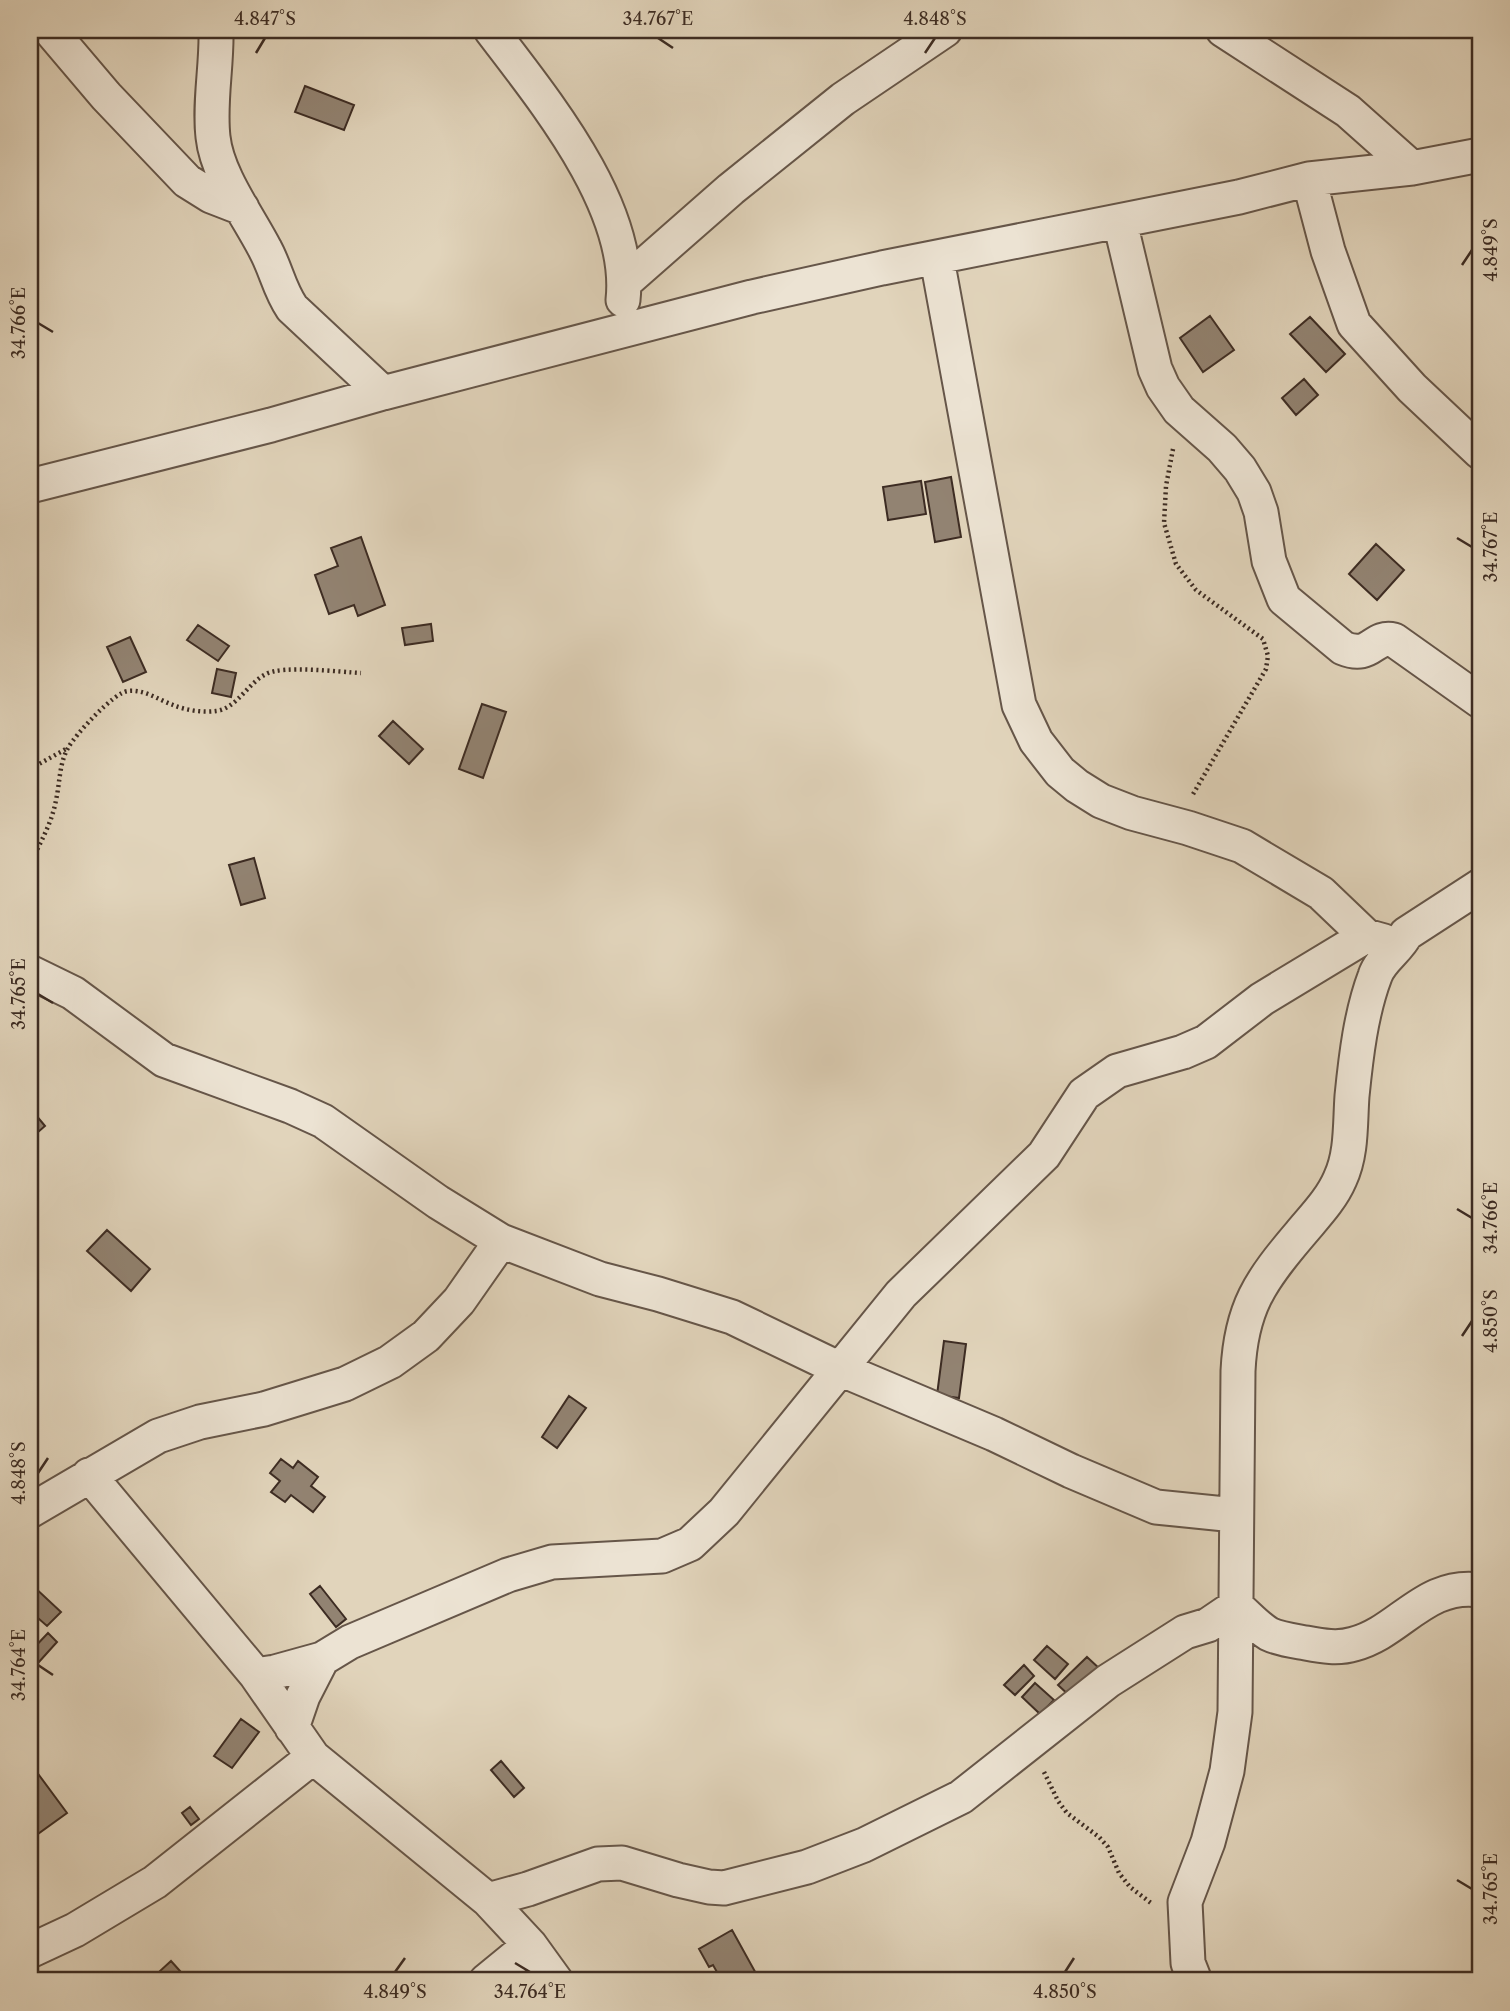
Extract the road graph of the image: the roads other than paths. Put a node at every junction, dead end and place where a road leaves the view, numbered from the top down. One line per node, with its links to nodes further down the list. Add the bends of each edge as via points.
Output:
1 (50, 30): 9 (street, via 187,181 211,197)
2 (216, 30): 9 (street, via 213,140)
3 (491, 30): 12 (street, via 590,174 610,215)
4 (945, 30): 12 (street, via 834,106)
5 (1223, 30): 7 (street, via 1348,111)
6 (1475, 163): 7 (street)
7 (1412, 168): 8 (street)
8 (1309, 179): 10 (street); 15 (street, via 1354,324 1412,388)
9 (242, 208): 14 (street, via 292,308)
10 (1120, 222): 11 (street); 17 (street, via 1155,369 1171,401 1222,448 1254,492 1269,561 1284,599 1343,648 1362,652 1385,639 1394,640)
11 (937, 259): 13 (street); 19 (street, via 1019,705 1036,741 1077,786 1111,805 1242,846 1321,894)
12 (625, 282): 13 (street)
13 (620, 330): 14 (street)
14 (383, 393): 16 (street)
15 (1480, 452)
16 (30, 486)
17 (1480, 701)
18 (1480, 886): 20 (street, via 1406,934)
19 (1366, 936): 20 (street); 23 (street, via 1262,999 1206,1042 1117,1071 1084,1094 1044,1155 901,1294)
20 (1400, 946): 26 (street, via 1376,972 1364,1020 1347,1164 1327,1201 1254,1296 1244,1322 1239,1343)
21 (30, 972): 22 (street, via 73,993 164,1060 323,1121)
22 (501, 1241): 23 (street, via 600,1279 732,1317); 24 (street, via 459,1301 426,1336 390,1362 345,1384 158,1436)
23 (840, 1369): 26 (street, via 1156,1507); 29 (street, via 724,1512 690,1544 662,1556 552,1562 508,1575 361,1637)
24 (89, 1475): 25 (street); 30 (street)
25 (30, 1511)
26 (1235, 1516): 28 (street)
27 (1480, 1590): 28 (street, via 1444,1592 1369,1639 1332,1647 1271,1635)
28 (1236, 1606): 33 (street, via 1108,1681 961,1797 864,1845 807,1867 724,1888 622,1863 598,1864); 38 (street, via 1235,1712 1227,1771 1208,1842 1185,1902 1188,1963)
29 (322, 1659): 30 (street); 31 (street)
30 (256, 1675): 31 (street)
31 (292, 1728): 32 (street)
32 (313, 1756): 33 (street); 35 (street, via 155,1882)
33 (488, 1900): 34 (street)
34 (530, 1945): 36 (street); 37 (street)
35 (30, 1951)
36 (486, 1981)
37 (556, 1981)
38 (1195, 1981)

